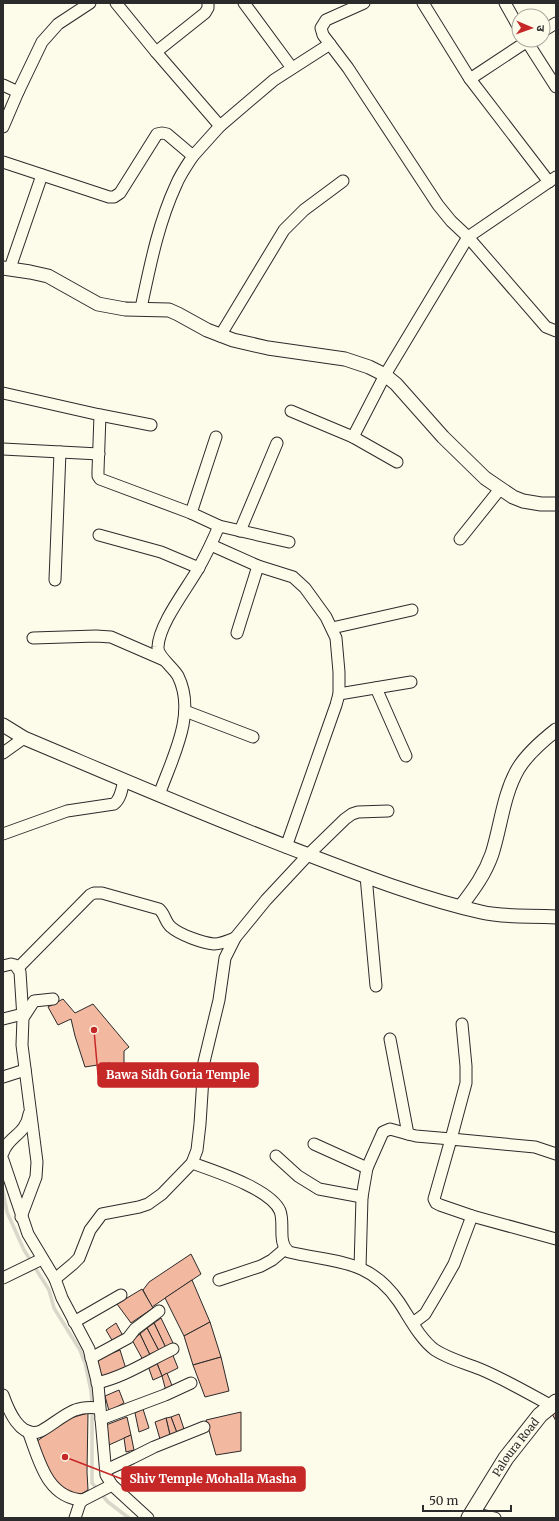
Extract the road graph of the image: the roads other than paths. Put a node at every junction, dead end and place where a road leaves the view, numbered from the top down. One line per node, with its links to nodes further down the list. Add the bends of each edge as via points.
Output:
1 (90, 3): 17 (street, via 49,32)
2 (116, 3): 12 (street)
3 (208, 3): 12 (street, via 205,13)
4 (244, 3): 13 (street)
5 (364, 3): 9 (street, via 326,20 321,28)
6 (423, 3): 14 (street)
7 (505, 3): 8 (street)
8 (511, 14)
9 (330, 44): 13 (street); 25 (street, via 438,205)
10 (516, 48): 14 (street)
11 (531, 48): 16 (street)
12 (156, 52): 18 (street)
13 (292, 68): 18 (street)
14 (470, 79): 23 (street)
15 (3, 85): 17 (street)
16 (556, 87)
17 (18, 92): 19 (street)
18 (220, 126): 20 (street)
19 (3, 127)
20 (193, 156): 22 (street, via 167,134 157,134 120,193 114,197); 27 (street, via 176,183 157,233)
21 (3, 162): 22 (street)
22 (42, 175): 26 (street)
23 (553, 179): 25 (street)
24 (343, 181): 29 (street, via 304,210 284,230)
25 (468, 237): 28 (street, via 546,327); 30 (street)
26 (6, 268): 27 (street, via 48,276 98,304 125,309)
27 (141, 308): 29 (street, via 169,310)
28 (556, 331)
29 (220, 336): 30 (street, via 268,348 345,359)
30 (385, 375): 36 (street); 42 (street, via 404,392 466,460)
31 (3, 393): 33 (street)
32 (291, 411): 36 (street)
33 (100, 415): 34 (street); 40 (street)
34 (151, 425)
35 (216, 437): 44 (street)
36 (353, 437): 41 (street)
37 (277, 443): 46 (street)
38 (3, 449): 39 (street)
39 (60, 452): 40 (street); 53 (street)
40 (99, 454): 44 (street, via 100,479)
41 (397, 462)
42 (500, 489): 43 (street, via 523,501); 48 (street)
43 (556, 504)
44 (191, 513): 45 (street)
45 (219, 526): 46 (street); 50 (street)
46 (240, 531): 49 (street)
47 (100, 535): 52 (street, via 161,552)
48 (460, 539)
49 (290, 542)
50 (211, 545): 51 (street); 52 (street)
51 (258, 566): 55 (street, via 293,576 305,588); 56 (street)
52 (199, 568): 58 (street, via 163,629 158,648)
53 (55, 580)
54 (412, 610): 55 (street)
55 (332, 628): 61 (street, via 338,648)
56 (237, 633)
57 (33, 638): 58 (street, via 112,637)
58 (166, 661): 62 (street, via 178,676 183,690)
59 (411, 682): 60 (street)
60 (376, 688): 61 (street); 68 (street)
61 (339, 694): 73 (street)
62 (185, 711): 65 (street); 70 (street, via 182,732)
63 (3, 725): 66 (street)
64 (556, 730): 76 (street, via 540,743 518,768 511,782 487,866 478,884)
65 (254, 737)
66 (24, 738): 67 (street); 69 (street)
67 (3, 753)
68 (406, 756)
69 (124, 780): 70 (street); 72 (street, via 119,798 114,804 67,811)
70 (159, 795): 73 (street)
71 (388, 811): 74 (street, via 352,814)
72 (3, 834)
73 (286, 847): 74 (street)
74 (308, 855): 75 (street); 78 (street)
75 (366, 876): 76 (street); 81 (street)
76 (461, 906): 77 (street, via 496,914)
77 (556, 917)
78 (235, 938): 80 (street, via 214,944 203,942 170,927 159,909 94,893); 97 (street, via 224,958 219,1000 204,1062 197,1150)
79 (3, 966): 80 (street, via 10,964)
80 (18, 968): 83 (street)
81 (376, 986)
82 (52, 999): 83 (street, via 34,1001)
83 (23, 1016): 84 (street); 87 (street, via 22,1045)
84 (3, 1019)
85 (462, 1024): 91 (street, via 466,1083)
86 (390, 1039): 90 (street)
87 (25, 1070): 88 (street); 89 (street)
88 (3, 1077)
89 (30, 1108): 93 (street, via 25,1128 7,1145); 101 (street, via 37,1162 36,1177)
90 (408, 1134): 91 (street); 98 (street, via 390,1129 383,1132)
91 (452, 1139): 94 (street, via 535,1147); 100 (street, via 434,1199 440,1205)
92 (314, 1144): 98 (street)
93 (3, 1153)
94 (556, 1154)
95 (276, 1156): 99 (street, via 298,1176 319,1189)
96 (3, 1160): 101 (street)
97 (192, 1162): 103 (street, via 254,1188 274,1202 282,1221); 107 (street, via 162,1194 148,1204 102,1214 90,1230 79,1258)
98 (366, 1168): 99 (street)
99 (362, 1197): 105 (street)
100 (472, 1216): 102 (street); 112 (street, via 454,1264 425,1314)
101 (21, 1217): 104 (street)
102 (556, 1239)
103 (285, 1248): 105 (street, via 289,1252); 108 (street, via 261,1266)
104 (36, 1262): 106 (street); 107 (street)
105 (360, 1268): 112 (street, via 389,1288)
106 (3, 1278)
107 (55, 1279): 111 (street)
108 (219, 1280)
109 (121, 1295): 111 (street)
110 (159, 1311): 114 (street, via 135,1329 128,1338)
111 (74, 1322): 114 (street)
112 (413, 1323): 118 (street, via 435,1350)
113 (173, 1349): 115 (street, via 108,1381)
114 (91, 1358): 115 (street)
115 (97, 1383): 119 (street)
116 (191, 1383): 121 (street)
117 (3, 1395): 120 (street)
118 (553, 1404): 127 (main road, Paloura Road, via 525,1433 506,1458)
119 (93, 1408): 121 (street); 123 (street, via 74,1410 38,1432)
120 (6, 1412): 123 (street)
121 (101, 1419): 124 (street)
122 (204, 1428): 124 (street, via 154,1447)
123 (28, 1431): 126 (street, via 44,1472 57,1491 69,1498)
124 (106, 1470): 125 (street)
125 (109, 1486): 126 (street); 129 (street)
126 (86, 1498): 128 (street, via 80,1503)
127 (471, 1515): 130 (street)
128 (75, 1518)
129 (148, 1518)
130 (495, 1518)

